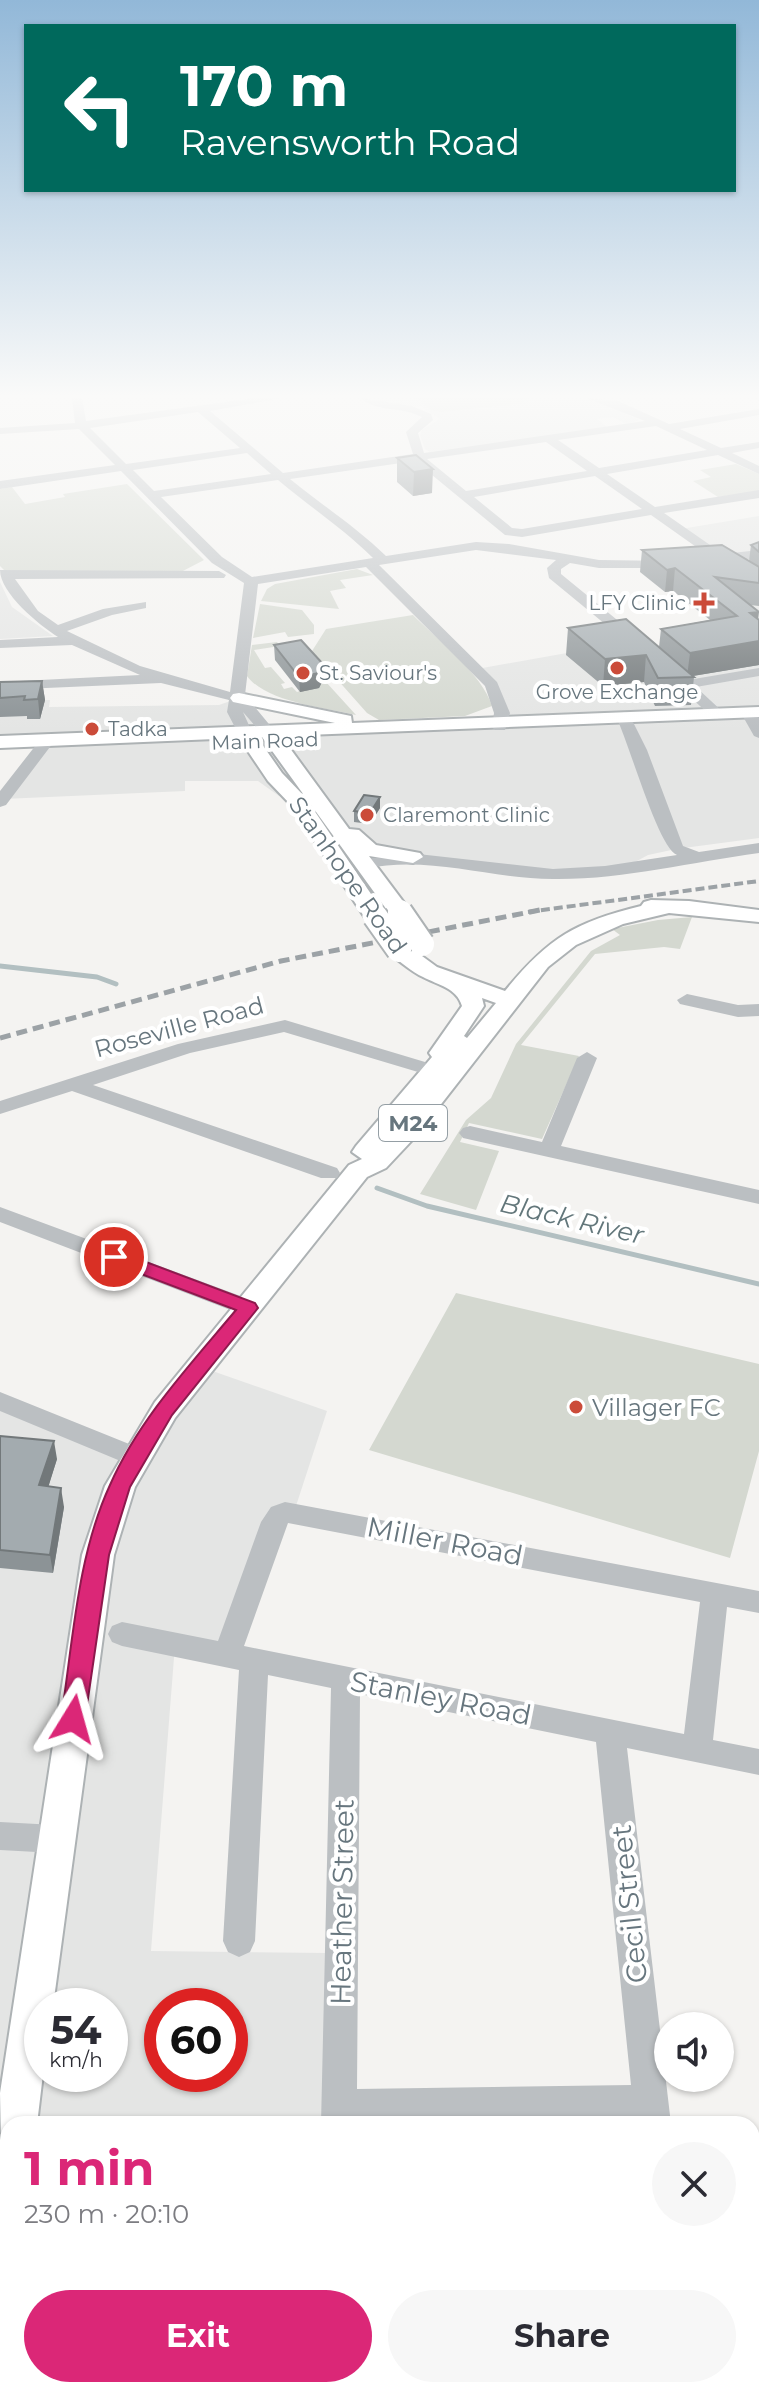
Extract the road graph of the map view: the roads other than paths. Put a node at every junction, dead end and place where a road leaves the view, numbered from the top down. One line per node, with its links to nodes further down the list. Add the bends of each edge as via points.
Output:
1 (166, 510): 12 (street, via 217,560)
2 (320, 510): 9 (street, via 354,532)
3 (481, 510): 5 (street, via 506,531 522,533)
4 (664, 510): 5 (street)
5 (657, 511): 8 (street)
6 (759, 552): 8 (street)
7 (565, 560): 8 (street, via 628,566); 9 (street, via 484,545); 18 (street, via 554,568 554,575)
8 (707, 560): 13 (street)
9 (377, 562): 12 (street); 28 (street, via 492,685)
10 (1, 574): 11 (street); 15 (street, via 11,580 25,607)
11 (219, 575)
12 (250, 581): 24 (street)
13 (759, 585)
14 (141, 605): 15 (street)
15 (57, 630): 16 (street)
16 (76, 641): 17 (street); 21 (street)
17 (0, 644)
18 (641, 648)
19 (661, 665): 22 (street)
20 (759, 672): 22 (street)
21 (163, 678): 23 (street); 24 (street)
22 (685, 685): 26 (street)
23 (0, 686)
24 (239, 698): 29 (main road); 31 (street); 31 (street, via 235,712)
25 (754, 713): 26 (main road, Main Road); 30 (street)
26 (717, 714): 27 (main road, Main Road)
27 (624, 717): 28 (main road, Main Road); 39 (street)
28 (501, 724): 29 (main road, Main Road); 31 (main road, Main Road)
29 (379, 726): 31 (main road, Main Road)
30 (759, 733)
31 (259, 737): 33 (main road, Main Road); 36 (main road, Stanhope Road); 47 (main road, Stanhope Road)
32 (0, 742): 33 (main road, Main Road)
33 (45, 744): 34 (main road, Main Road); 35 (street)
34 (0, 752)
35 (0, 802)
36 (327, 815): 41 (main road, via 366,848); 43 (main road, Stanhope Road)
37 (759, 838): 39 (street)
38 (759, 848): 40 (street)
39 (676, 849): 40 (street); 44 (street)
40 (695, 856): 44 (street)
41 (413, 857): 42 (street); 43 (street)
42 (436, 862): 44 (street, via 550,874); 45 (street, via 397,865)
43 (365, 864): 45 (main road, Stanhope Road); 47 (main road, via 358,872 377,906)
44 (626, 867)
45 (379, 882): 50 (main road, Stanhope Road, bridge, via 422,944)
46 (667, 907): 48 (main road); 50 (main road, via 575,935); 50 (main road, via 623,907 558,932 527,957)
47 (374, 914): 49 (main road, Stanhope Road, bridge, via 416,966)
48 (759, 916)
49 (452, 982): 50 (main road, Stanhope Road); 54 (main road, via 470,995 473,1006)
50 (506, 992): 54 (main road, M24, via 443,1061); 59 (main road, M24, via 408,1129 377,1162)
51 (687, 1000): 52 (street)
52 (759, 1010)
53 (587, 1058): 58 (street)
54 (425, 1068): 55 (street, Roseville Road, via 285,1026 185,1048); 59 (main road, M24, via 362,1156)
55 (71, 1084): 56 (street, Roseville Road); 60 (street)
56 (0, 1108)
57 (470, 1133): 58 (street)
58 (549, 1151): 61 (street)
59 (358, 1171): 63 (main road, M24)
60 (329, 1173)
61 (759, 1197)
62 (0, 1214): 63 (street)
63 (249, 1308): 65 (main road, M24, via 165,1410)
64 (0, 1401): 65 (street)
65 (135, 1457): 75 (main road, M24, via 111,1509 98,1555)
66 (715, 1594): 67 (street, Miller Road); 69 (street, Miller Road, via 285,1512 274,1522); 72 (street)
67 (759, 1602)
68 (122, 1634): 69 (street, Stanley Road)
69 (240, 1658): 70 (street, Stanley Road); 76 (street)
70 (346, 1680): 71 (street, Stanley Road); 79 (street, Heather Street)
71 (610, 1731): 72 (street, Stanley Road); 77 (street, Cecil Street)
72 (697, 1750): 73 (street, Stanley Road)
73 (759, 1762)
74 (0, 1836): 75 (street)
75 (55, 1839): 78 (main road, M24)
76 (239, 1941)
77 (651, 2113): 79 (street)
78 (17, 2116)
79 (339, 2116)

